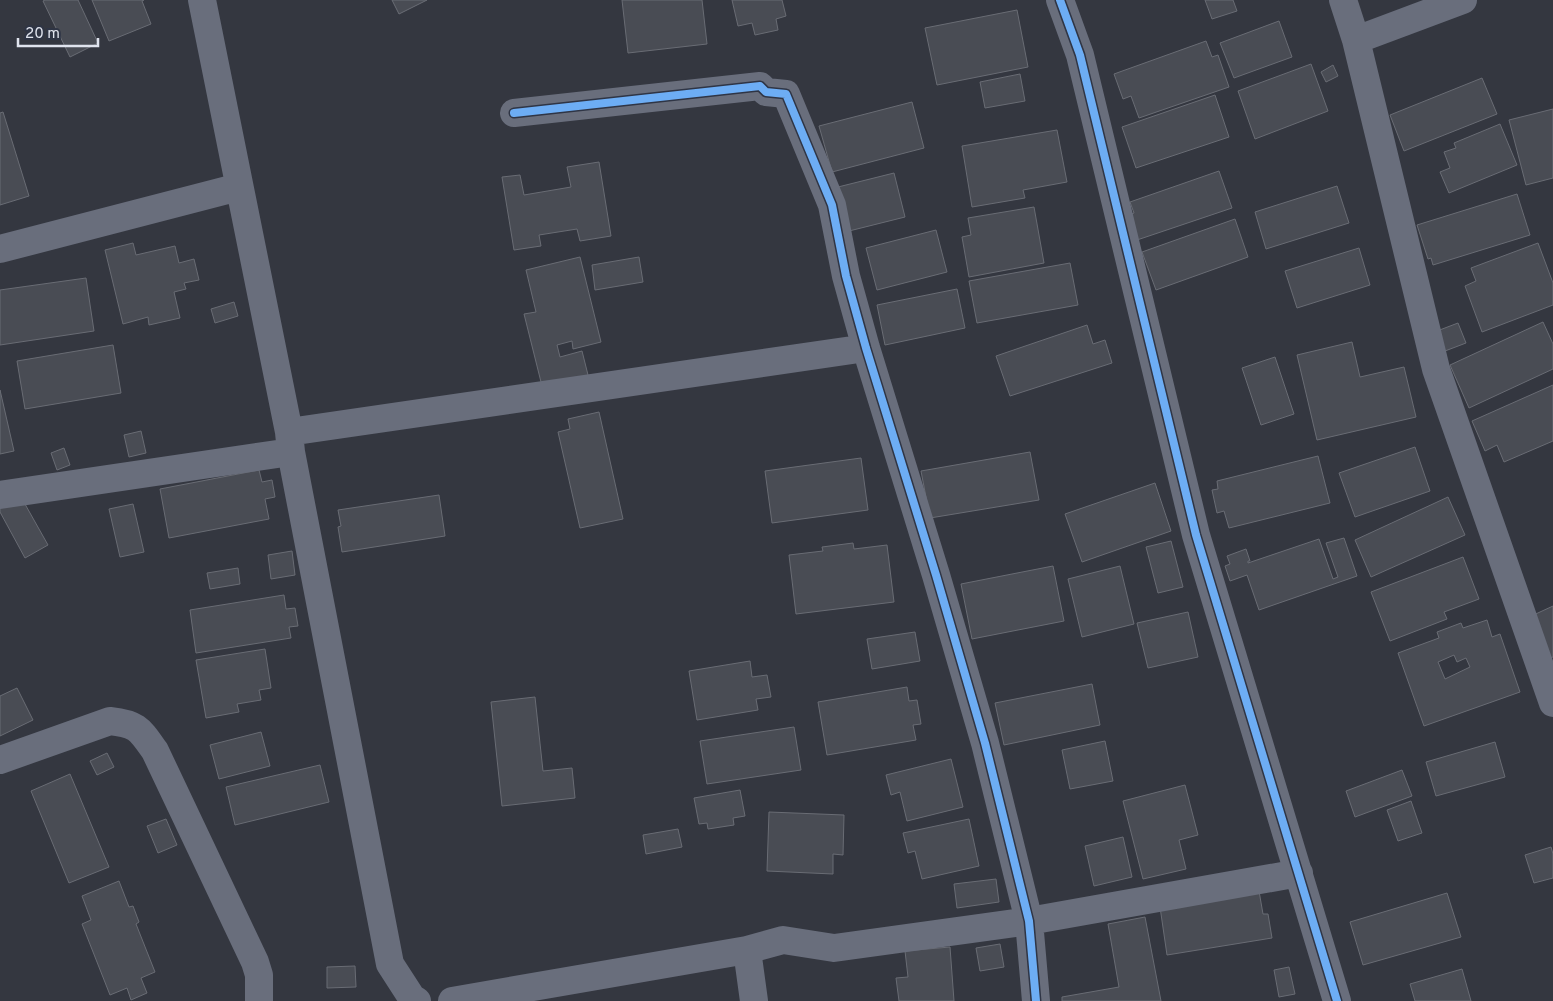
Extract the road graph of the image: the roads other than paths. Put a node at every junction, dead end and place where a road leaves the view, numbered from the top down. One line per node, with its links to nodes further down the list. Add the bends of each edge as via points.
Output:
1 (202, 0): 7 (street)
2 (1060, 0): 14 (street, via 1080,55 1196,534)
3 (1343, 0): 5 (street)
4 (1463, 0): 5 (street)
5 (1356, 40): 12 (street, via 1436,369)
6 (514, 113): 9 (street, via 760,86 766,92 786,94 832,206 846,276)
7 (239, 187): 8 (street); 10 (street)
8 (0, 249)
9 (866, 348): 10 (street); 15 (street, via 985,743)
10 (290, 442): 11 (street); 17 (street, via 390,964)
11 (0, 495)
12 (1553, 703)
13 (0, 760): 18 (street, via 110,721 139,729 155,751 255,962 259,975)
14 (1299, 873): 15 (street); 22 (street)
15 (1029, 921): 16 (street, via 834,948 783,940); 21 (street)
16 (747, 950): 19 (street); 20 (street)
17 (407, 1000)
18 (259, 1001)
19 (452, 1001)
20 (754, 1001)
21 (1036, 1001)
22 (1337, 1001)

